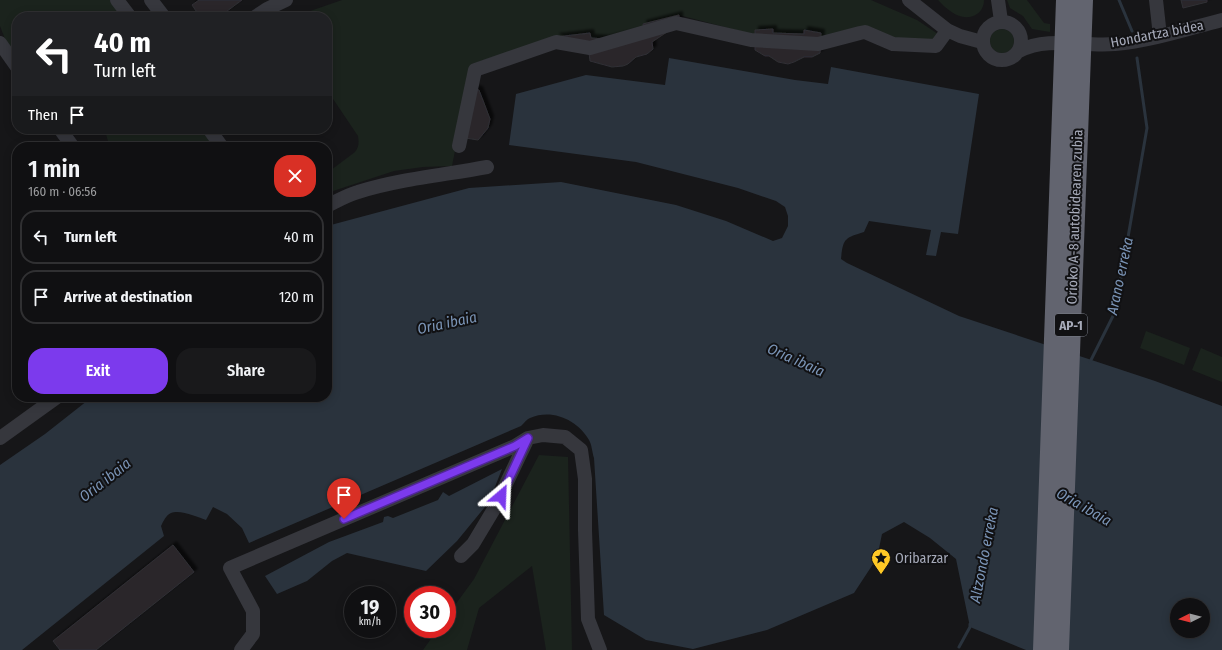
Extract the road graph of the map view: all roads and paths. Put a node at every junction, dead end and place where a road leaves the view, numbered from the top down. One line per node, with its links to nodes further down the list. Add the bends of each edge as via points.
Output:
1 (118, 0): 9 (street)
2 (152, 0): 10 (street)
3 (286, 0): 11 (street)
4 (909, 0): 17 (street, via 947,30 960,36)
5 (998, 0): 13 (street)
6 (1066, 0): 31 (highway, Orioko A-8 autobidearen zubia / AP-1, bridge)
7 (1083, 0): 32 (highway, Orioko A-8 autobidearen zubia / AP-1, bridge)
8 (1156, 0): 16 (street)
9 (126, 12)
10 (160, 12)
11 (262, 12)
12 (1222, 20): 16 (street, Hondartza bidea)
13 (1002, 21): 14 (street, via 1009,22); 17 (street, via 988,27)
14 (1019, 33): 19 (street, Hondartza bidea); 20 (street)
15 (944, 35): 22 (street, via 936,46 894,44 865,32 818,44 751,40 676,23 590,48 556,42 475,70)
16 (1160, 36): 19 (street, Hondartza bidea, via 1103,45)
17 (978, 38): 20 (street, via 986,52 995,59 1006,60)
18 (0, 43): 21 (street)
19 (1045, 43): 20 (street, Hondartza bidea)
20 (1019, 51)
21 (12, 60)
22 (459, 146)
23 (487, 167): 24 (street, via 405,180 356,192)
24 (332, 204)
25 (50, 402): 26 (street)
26 (0, 438)
27 (528, 438): 28 (street, via 494,509 474,544); 29 (street, via 515,446 230,568 253,611 253,634); 30 (street, via 543,435 565,437 581,450 585,479 588,619)
28 (461, 556)
29 (241, 650)
30 (600, 650)
31 (1043, 650)
32 (1059, 650)

